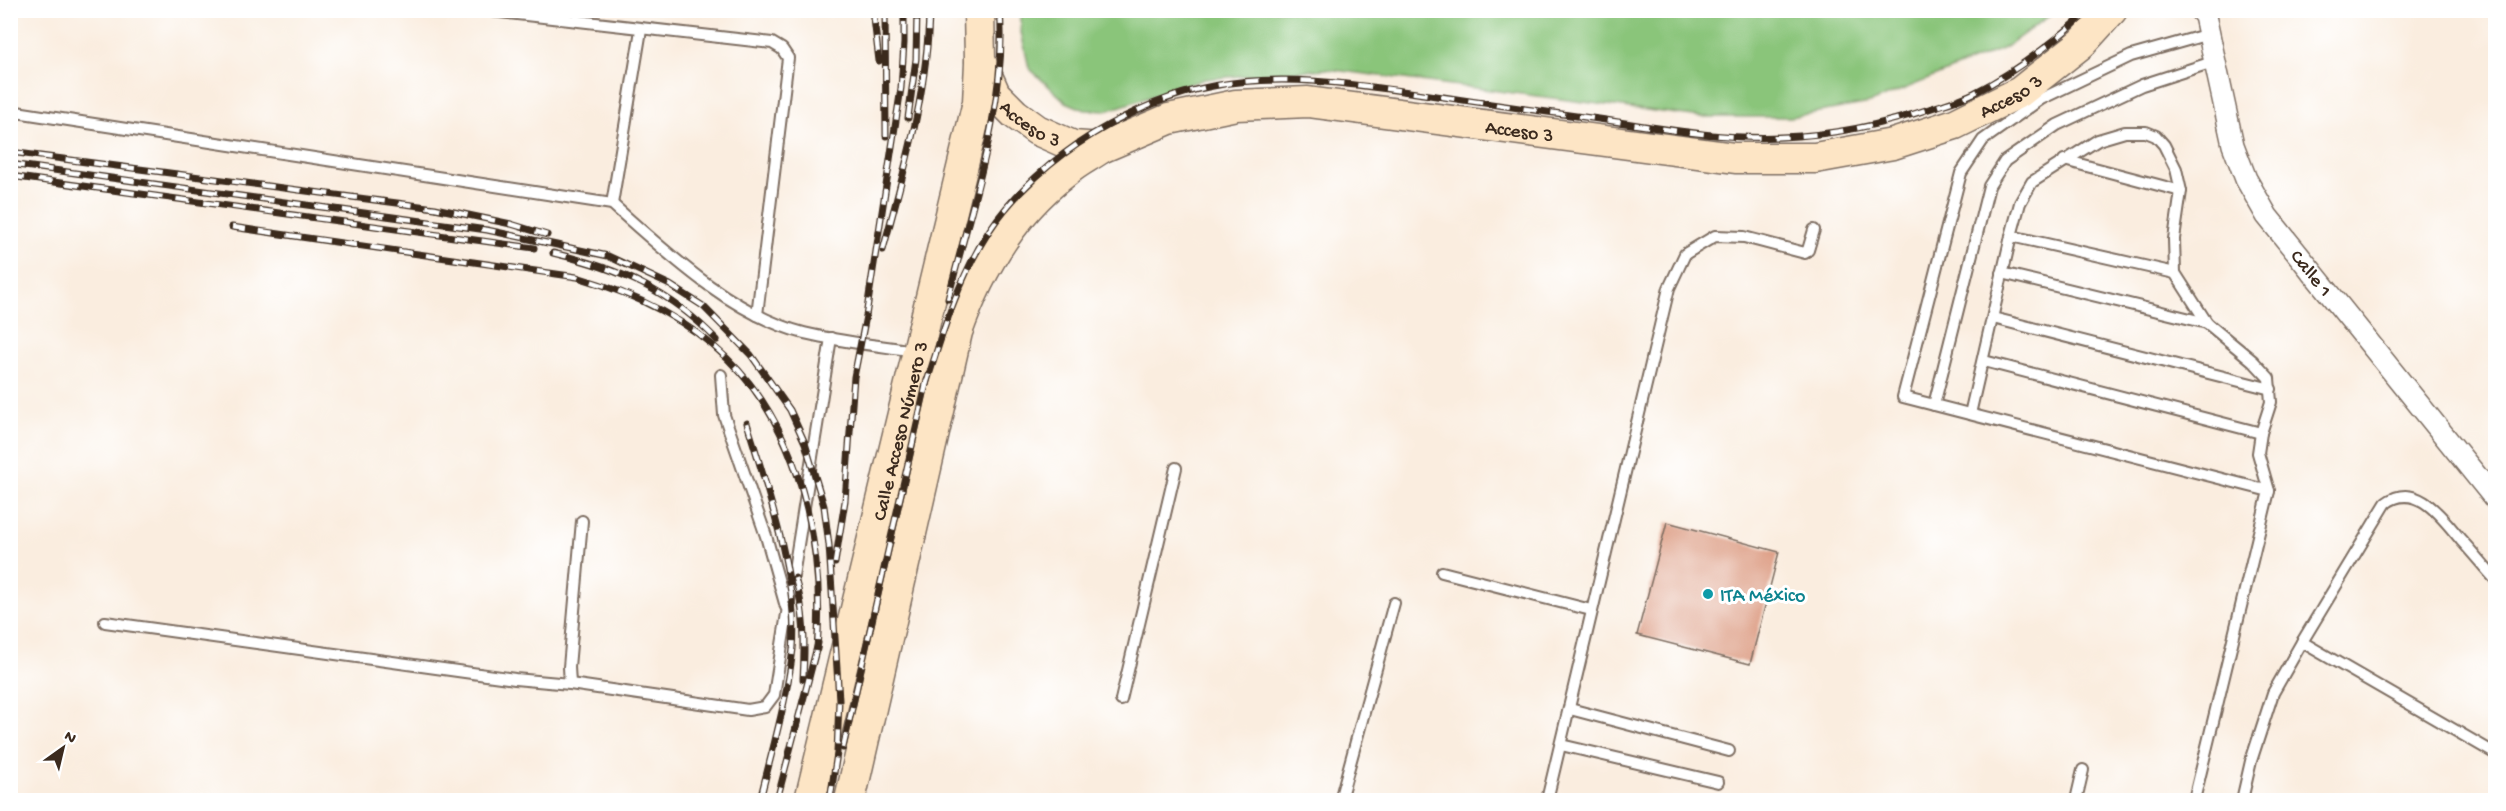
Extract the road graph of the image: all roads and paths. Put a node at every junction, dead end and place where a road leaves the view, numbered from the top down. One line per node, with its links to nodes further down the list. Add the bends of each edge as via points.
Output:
1 (482, 10): 5 (lane)
2 (979, 10): 6 (street, Acceso 3)
3 (2112, 10): 9 (street, Acceso 3, via 2082,42 2020,92 1955,124 1904,140 1815,158 1735,158 1308,102 1236,105 1169,119)
4 (2205, 18): 7 (street, Calle 1); 25 (lane, via 2042,99 1983,140 1961,173 1902,397)
5 (641, 30): 12 (lane); 17 (lane, via 772,43 788,57)
6 (980, 60): 9 (street, Acceso 3, via 995,94 1015,114 1055,140); 21 (street, Calle Acceso Número 3, via 978,102)
7 (2216, 61): 25 (lane, via 2142,85 2057,125 2005,161 1989,186); 30 (street, Calle 1, via 2233,145 2267,216)
8 (10, 111): 12 (lane)
9 (1101, 148): 48 (street, Calle Acceso Número 3, via 1067,170 1036,199 985,265 969,297 957,332)
10 (2064, 160): 11 (lane); 11 (lane, via 2098,140 2125,132 2146,132 2164,145); 14 (lane, via 2032,182 2020,203)
11 (2181, 191): 16 (lane, via 2174,239)
12 (612, 204): 17 (lane, via 722,294)
13 (1814, 230): 35 (lane, via 1805,253 1744,237 1715,236 1684,254 1669,288)
14 (2011, 236): 15 (lane); 16 (lane)
15 (2002, 273): 18 (lane); 19 (lane)
16 (2175, 273): 19 (lane)
17 (757, 315): 20 (lane, via 802,333)
18 (1993, 318): 22 (lane); 24 (lane)
19 (2207, 323): 24 (lane, via 2253,361 2268,378)
20 (831, 338): 21 (lane); 36 (lane)
21 (919, 352): 47 (street, Calle Acceso Número 3)
22 (1984, 361): 26 (lane); 27 (lane)
23 (721, 375): 36 (lane, via 723,415 766,536)
24 (2271, 389): 27 (lane)
25 (1934, 405): 26 (lane)
26 (1970, 414): 29 (lane)
27 (2261, 433): 29 (lane, via 2258,453)
28 (1176, 468): 40 (lane)
29 (2268, 491): 52 (lane)
30 (2496, 500)
31 (582, 521): 39 (lane)
32 (1442, 572): 35 (lane)
33 (2496, 580): 38 (lane, via 2432,506 2414,497 2394,497 2386,503)
34 (1394, 603): 49 (lane)
35 (1592, 609): 41 (lane)
36 (787, 612): 39 (lane, via 774,695 765,707 748,710)
37 (105, 622): 39 (lane)
38 (2302, 642): 44 (lane); 53 (lane, via 2273,693)
39 (570, 684)
40 (1121, 700)
41 (1570, 709): 42 (lane); 43 (lane)
42 (1561, 745): 46 (lane); 50 (lane)
43 (1730, 752)
44 (2496, 754)
45 (2083, 771): 51 (lane)
46 (1718, 782)
47 (810, 801)
48 (850, 801)
49 (1340, 801)
50 (1547, 801)
51 (2076, 801)
52 (2194, 801)
53 (2242, 801)

